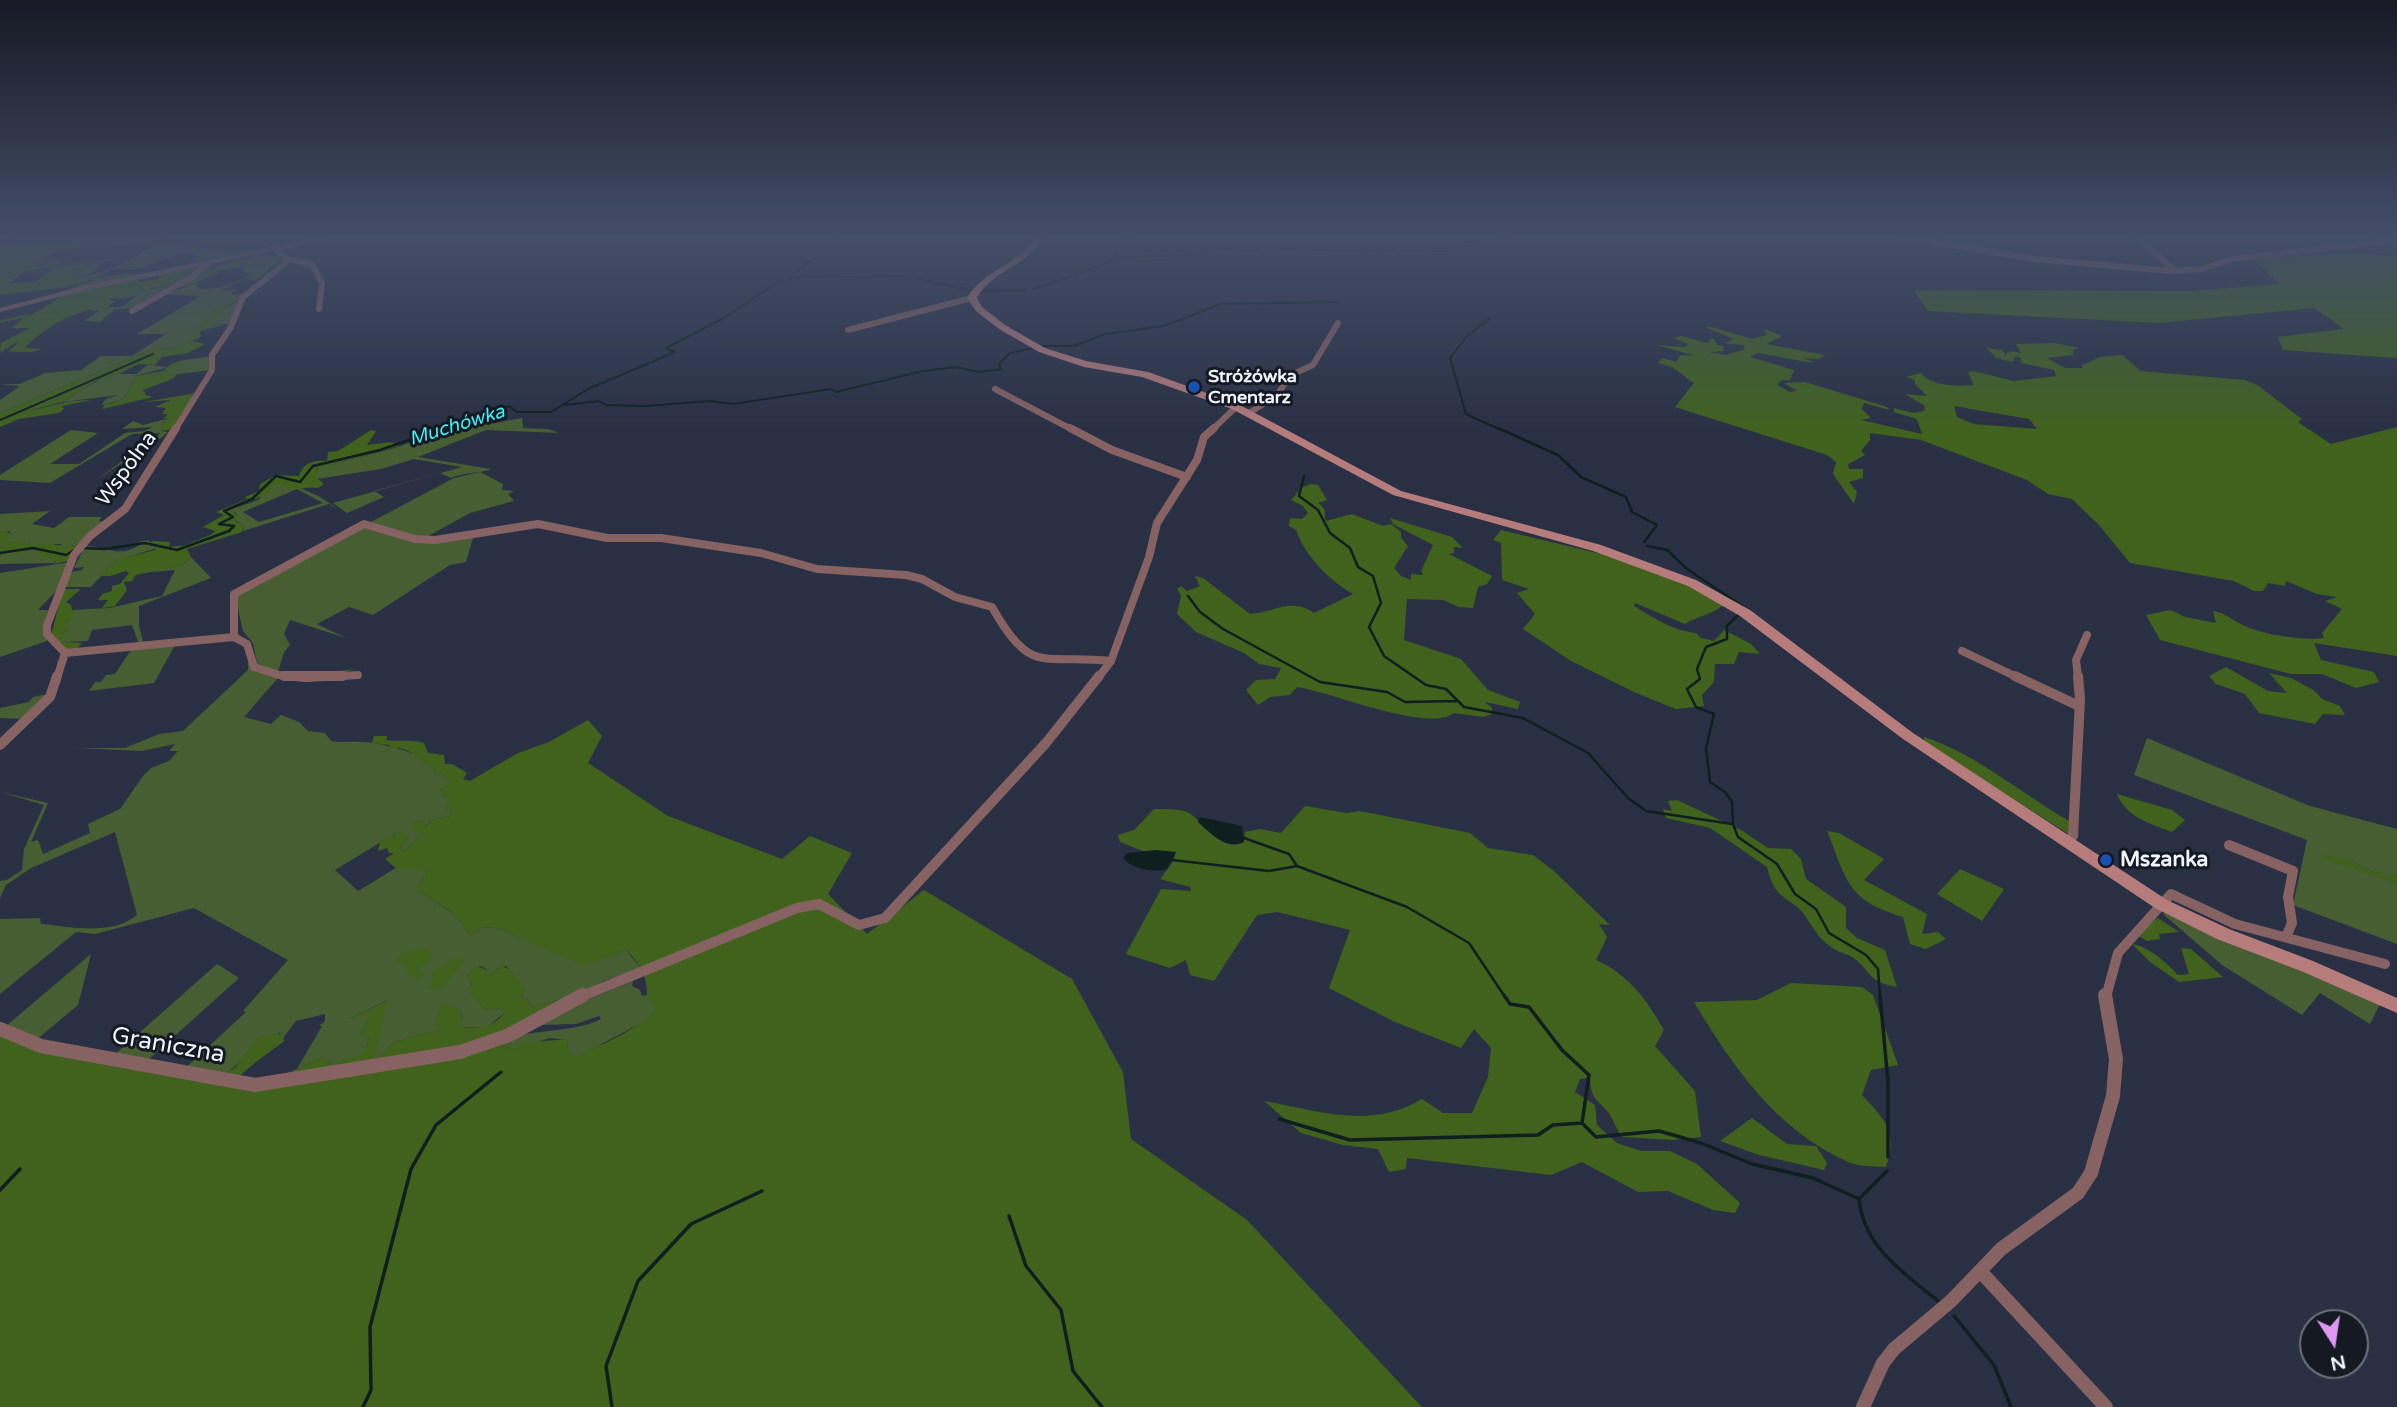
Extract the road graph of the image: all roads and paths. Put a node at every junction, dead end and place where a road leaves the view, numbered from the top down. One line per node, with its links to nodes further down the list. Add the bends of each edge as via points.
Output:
1 (31, 302): 8 (street)
2 (149, 302): 9 (street)
3 (241, 302): 18 (street, Wspólna, via 212,355 212,370 125,509 80,548 47,625 47,634)
4 (320, 302): 7 (street)
5 (945, 302): 11 (street)
6 (979, 302): 13 (main road, via 987,316 1036,347 1084,364 1143,374)
7 (319, 309)
8 (0, 310)
9 (132, 311)
10 (1338, 323): 13 (street, Graniczna, via 1313,365 1291,375 1276,396)
11 (848, 330)
12 (995, 389): 14 (street, via 1112,450)
13 (1243, 410): 14 (street, Graniczna, via 1204,437); 23 (main road, via 1396,493 1597,548 1692,583 1745,613 1908,736)
14 (1186, 477): 19 (street, Graniczna, via 1157,523)
15 (2087, 635): 21 (street, via 2076,660)
16 (234, 637): 18 (street); 19 (street, via 234,594 364,524 435,540 538,524 607,538 660,538 718,546 817,569 922,579 955,597 992,607 1010,639 1027,653 1050,661); 20 (street, via 250,646 254,667 273,676)
17 (1962, 651): 21 (street)
18 (65, 653): 22 (street, via 50,697)
19 (1111, 661): 29 (street, Graniczna, via 1046,743 885,918 859,925 819,904 797,908 600,986 509,1035 460,1052 255,1085 41,1046)
20 (358, 675)
21 (2079, 706): 23 (street, via 2073,836)
22 (0, 745)
23 (2069, 840): 25 (main road)
24 (2229, 845): 26 (street, via 2293,871 2288,900 2293,916)
25 (2161, 904): 26 (street, via 2171,894 2232,923); 28 (main road); 30 (street, via 2118,953 2105,993 2115,1072 2113,1096 2091,1173 2078,1193 2001,1249)
26 (2286, 937): 27 (street)
27 (2385, 964)
28 (2397, 1006)
29 (0, 1029)
30 (1980, 1272): 31 (street, via 1894,1349); 32 (street)
31 (1863, 1407)
32 (2106, 1407)

